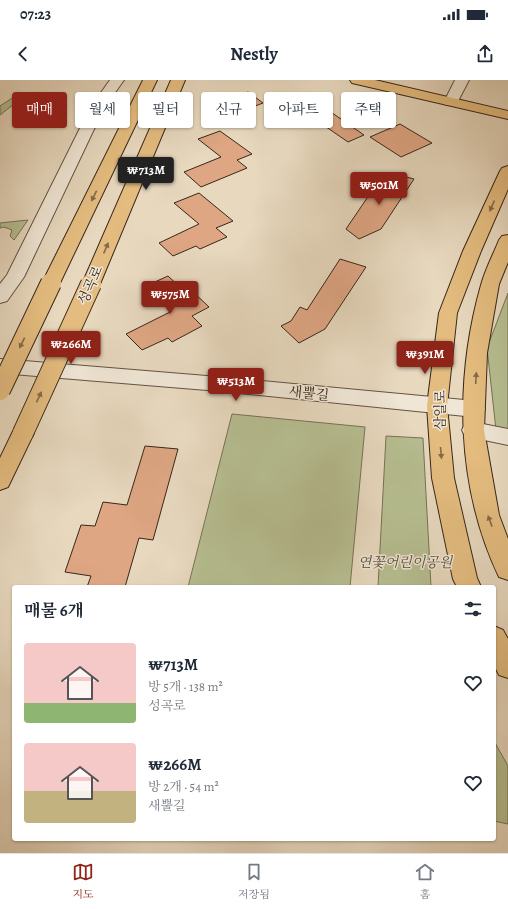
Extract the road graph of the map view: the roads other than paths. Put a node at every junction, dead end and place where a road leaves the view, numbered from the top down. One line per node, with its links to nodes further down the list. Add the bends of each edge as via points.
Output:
1 (356, 80): 6 (main road)
2 (462, 80): 6 (street)
3 (110, 81): 10 (street, via 15,277)
4 (149, 83): 12 (main road, one-way to 12, bridge)
5 (176, 84): 17 (main road, 성곡로, one-way to 5, bridge, via 91,284)
6 (450, 102): 7 (main road)
7 (508, 115)
8 (508, 171): 13 (main road, 삼일로, one-way to 13, via 472,251 448,313)
9 (506, 252): 14 (main road, one-way to 9, via 477,353 490,284)
10 (0, 297)
11 (0, 366): 13 (street, 새뿔길, via 219,384)
12 (0, 390)
13 (437, 406): 14 (street, 새뿔길); 19 (main road, 삼일로, one-way to 19, via 443,478)
14 (475, 409): 15 (main road)
15 (473, 430): 16 (street); 18 (main road, one-way to 15, via 487,515 474,450)
16 (508, 438)
17 (0, 480)
18 (508, 570)
19 (468, 585)
20 (496, 642): 21 (main road)
21 (508, 666)

